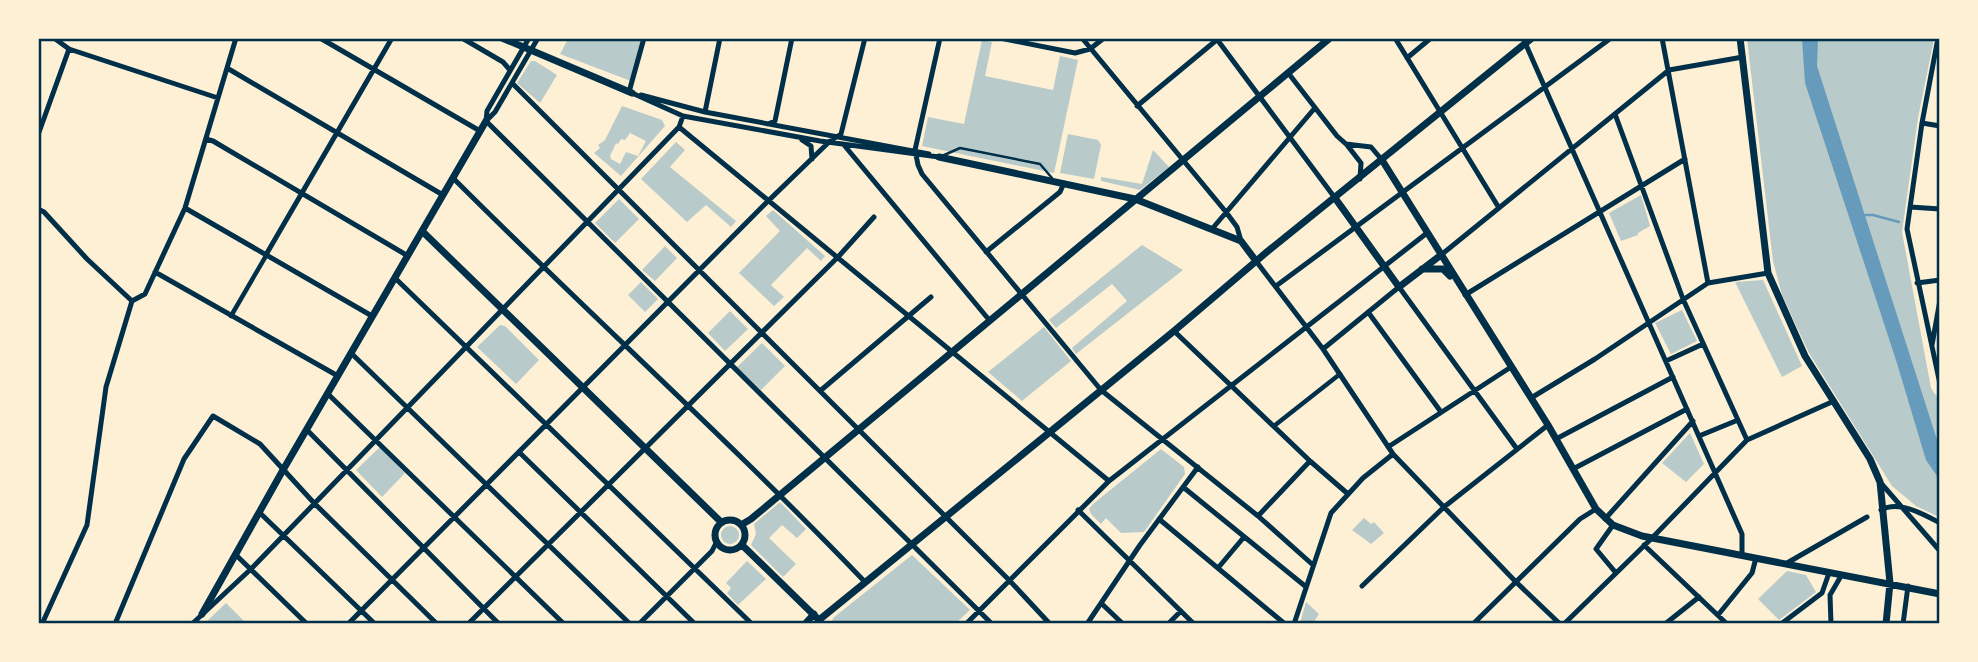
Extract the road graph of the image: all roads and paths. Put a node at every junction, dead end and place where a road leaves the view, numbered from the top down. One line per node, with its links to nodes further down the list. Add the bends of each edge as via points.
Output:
1 (54, 38): 30 (street)
2 (236, 38): 36 (street)
3 (320, 38): 37 (street)
4 (392, 38): 37 (street)
5 (462, 38): 39 (street)
6 (529, 38): 28 (street)
7 (538, 38): 32 (street)
8 (644, 38): 43 (street)
9 (720, 38): 48 (street)
10 (792, 38): 54 (street, via 775,121)
11 (865, 38): 60 (street)
12 (940, 38): 69 (street)
13 (1000, 38): 25 (street)
14 (1082, 38): 31 (street)
15 (1104, 38): 31 (street)
16 (1314, 38): 29 (street)
17 (1330, 38): 29 (street)
18 (1395, 38): 34 (street)
19 (1431, 38): 34 (street)
20 (1611, 38): 42 (street)
21 (1662, 38): 38 (street)
22 (1741, 38): 33 (street)
23 (1938, 38): 35 (street)
24 (504, 39): 28 (street)
25 (1009, 39): 31 (street, via 1066,52)
26 (1217, 39): 44 (street); 46 (street)
27 (1527, 40): 42 (street); 49 (street)
28 (523, 47): 32 (street); 39 (street)
29 (1320, 47): 40 (street)
30 (69, 49): 45 (street); 59 (street)
31 (1090, 49): 46 (street)
32 (532, 51): 41 (street); 43 (street)
33 (1743, 57): 38 (street); 112 (street)
34 (1407, 58): 49 (street)
35 (1936, 65): 53 (street)
36 (227, 68): 45 (street); 58 (street)
37 (374, 70): 57 (street); 58 (street)
38 (1669, 70): 50 (street); 72 (street)
39 (510, 71): 52 (street)
40 (1289, 74): 44 (street); 47 (street)
41 (513, 84): 52 (street); 80 (street)
42 (1545, 88): 67 (street); 68 (street)
43 (630, 92): 48 (street); 51 (street)
44 (1260, 97): 62 (street); 73 (street)
45 (218, 98): 63 (street)
46 (1137, 106): 73 (street)
47 (1314, 109): 62 (street); 65 (street)
48 (705, 112): 54 (street)
49 (1441, 112): 67 (street); 74 (street)
50 (1615, 114): 68 (street); 79 (street)
51 (683, 116): 56 (street); 61 (street)
52 (486, 121): 57 (street); 95 (street)
53 (1922, 123): 55 (street); 87 (street)
54 (768, 124): 60 (street)
55 (1940, 126)
56 (680, 127): 80 (street); 86 (street)
57 (480, 131): 75 (street)
58 (337, 133): 82 (street); 83 (street)
59 (38, 135)
60 (839, 136): 64 (street); 69 (street)
61 (796, 137): 64 (street); 71 (street, via 811,146)
62 (1290, 138): 84 (street); 92 (street)
63 (206, 139): 82 (street); 88 (street)
64 (829, 142): 66 (street); 71 (street)
65 (1346, 144): 74 (street, via 1371,147); 76 (street, via 1361,163)
66 (844, 145): 69 (street); 132 (street)
67 (1463, 149): 81 (street); 89 (street)
68 (1572, 149): 89 (street); 93 (street)
69 (915, 153): 70 (street); 101 (street, via 922,174)
70 (939, 157): 77 (street); 77 (lane, via 960,148 1040,164)
71 (812, 159): 86 (street)
72 (1685, 159): 79 (street); 116 (street)
73 (1184, 160): 85 (street); 92 (street)
74 (1382, 160): 76 (street); 81 (street)
75 (453, 178): 83 (street); 108 (street)
76 (1360, 179): 84 (street)
77 (1054, 181): 78 (street)
78 (1064, 183): 85 (street); 101 (street, via 1060,192)
79 (1642, 185): 93 (street); 123 (street)
80 (619, 190): 95 (street); 110 (street)
81 (1402, 192): 96 (street); 99 (street)
82 (302, 194): 102 (street); 104 (street)
83 (443, 195): 98 (street)
84 (1335, 198): 96 (street); 106 (street)
85 (1135, 199): 97 (street); 120 (street)
86 (768, 201): 105 (street); 110 (street)
87 (1910, 207): 91 (street); 117 (street, via 1908,229)
88 (185, 208): 102 (street); 111 (street)
89 (1499, 208): 103 (street)
90 (38, 209): 125 (street)
91 (1940, 209)
92 (1226, 212): 97 (street); 100 (street)
93 (1600, 212): 121 (street); 133 (street)
94 (874, 217): 105 (street)
95 (587, 221): 108 (street); 126 (street)
96 (1355, 226): 107 (street); 118 (street)
97 (1212, 229): 100 (street)
98 (422, 232): 104 (street); 127 (street)
99 (1427, 233): 103 (street); 107 (street)
100 (1241, 241): 106 (street)
101 (986, 252): 120 (street)
102 (267, 253): 130 (street); 131 (street)
103 (1441, 255): 109 (street); 115 (street)
104 (408, 256): 113 (street)
105 (839, 257): 129 (street); 136 (street)
106 (1256, 261): 118 (street); 135 (street)
107 (1384, 266): 119 (street); 134 (street)
108 (543, 268): 127 (street); 139 (street)
109 (1422, 270): 115 (street, via 1443,269); 119 (street)
110 (698, 271): 126 (street); 136 (street)
111 (155, 272): 125 (street, via 145,293); 130 (street)
112 (1768, 273): 116 (street); 158 (street, via 1805,356)
113 (395, 278): 131 (street); 138 (street)
114 (1940, 280): 117 (street)
115 (1457, 282): 121 (street)
116 (1709, 283): 123 (street)
117 (1917, 283): 140 (street)
118 (1276, 286): 134 (street)
119 (1399, 287): 128 (street); 154 (street)
120 (1021, 295): 132 (street); 153 (street)
121 (1465, 295): 146 (street)
122 (931, 297): 129 (street)
123 (1683, 299): 133 (street); 137 (street)
124 (1940, 300): 140 (street)
125 (132, 301): 257 (street, via 106,387 87,525)
126 (668, 302): 139 (street); 145 (street)
127 (502, 310): 138 (street); 152 (street)
128 (1368, 312): 141 (street); 162 (street)
129 (909, 314): 142 (street); 155 (street)
130 (231, 316): 148 (street)
131 (372, 316): 143 (street)
132 (990, 321): 142 (street)
133 (1649, 323): 144 (street); 157 (street)
134 (1306, 327): 141 (street); 150 (street)
135 (1174, 331): 150 (street); 153 (street)
136 (761, 333): 145 (street); 155 (street)
137 (1703, 344): 144 (street); 163 (street)
138 (466, 346): 160 (street); 166 (street)
139 (625, 346): 152 (street); 159 (street)
140 (1931, 348): 151 (street)
141 (1323, 349): 147 (street)
142 (953, 351): 168 (street); 170 (street)
143 (351, 353): 148 (street); 160 (street)
144 (1666, 360): 149 (street)
145 (730, 364): 159 (street); 181 (street)
146 (1511, 367): 154 (street); 157 (street)
147 (1340, 374): 167 (street); 177 (street)
148 (338, 376): 156 (street)
149 (1673, 377): 161 (street); 174 (street)
150 (1231, 384): 167 (street); 172 (street)
151 (1940, 384)
152 (583, 388): 166 (street); 176 (street)
153 (1101, 390): 170 (street); 172 (street)
154 (1475, 390): 162 (street); 178 (street)
155 (820, 391): 168 (street)
156 (328, 394): 169 (street); 173 (street)
157 (1531, 398): 165 (street)
158 (1834, 401): 175 (street); 189 (street)
159 (687, 407): 176 (street); 194 (street)
160 (407, 408): 173 (street); 190 (street)
161 (1687, 409): 164 (street); 184 (street)
162 (1441, 412): 177 (street)
163 (1738, 420): 171 (street); 175 (street)
164 (1693, 421): 171 (street); 208 (street)
165 (1548, 425): 174 (street); 178 (street)
166 (546, 426): 179 (street); 191 (street)
167 (1274, 426): 182 (street)
168 (859, 429): 181 (street); 205 (street)
169 (307, 430): 185 (street); 186 (street)
170 (1049, 433): 188 (street); 205 (street)
171 (1699, 436): 187 (street)
172 (1163, 438): 183 (street); 188 (street)
173 (376, 439): 186 (street); 204 (street)
174 (1556, 439): 184 (street)
175 (1747, 440): 187 (street)
176 (645, 447): 191 (street); 209 (street)
177 (1388, 447): 180 (street)
178 (1517, 449): 196 (street)
179 (519, 452): 190 (street); 202 (street)
180 (1393, 454): 193 (street); 196 (street)
181 (825, 457): 194 (street); 219 (street)
182 (1310, 461): 193 (street); 203 (street)
183 (1198, 467): 192 (street); 203 (street)
184 (1573, 469): 198 (street)
185 (283, 470): 195 (street); 201 (street); 258 (street, via 260,444 213,416 184,459)
186 (347, 470): 195 (street); 221 (street)
187 (1714, 474): 215 (street); 224 (street, via 1742,534)
188 (1110, 481): 199 (street)
189 (1880, 482): 197 (street); 200 (street)
190 (486, 485): 204 (street); 217 (street)
191 (607, 485): 202 (street); 230 (street)
192 (1183, 487): 207 (street); 214 (street)
193 (1348, 494): 228 (street, via 1331,513)
194 (780, 495): 211 (street); 239 (street)
195 (314, 503): 213 (street); 236 (street)
196 (1444, 507): 238 (street); 242 (street)
197 (1902, 507): 200 (street, via 1890,505); 210 (street); 222 (street)
198 (1596, 509): 208 (street); 238 (street)
199 (1078, 510): 226 (street); 237 (street)
200 (1881, 510): 240 (street)
201 (259, 512): 213 (street); 223 (street)
202 (579, 512): 217 (street); 247 (street)
203 (1258, 516): 228 (street)
204 (454, 517): 221 (street); 234 (street)
205 (946, 517): 219 (street); 237 (street)
206 (1867, 517): 227 (street)
207 (1159, 519): 226 (street); 231 (street)
208 (1605, 519): 212 (street)
209 (721, 522): 211 (street, via 734,520); 216 (street, via 714,534)
210 (1940, 523)
211 (741, 525): 218 (street, via 746,534)
212 (1613, 526): 215 (street); 232 (street, via 1595,549)
213 (284, 535): 229 (street); 251 (street)
214 (1244, 537): 231 (street); 241 (street)
215 (1653, 538): 220 (street); 224 (street)
216 (716, 543): 218 (street, via 729,551); 230 (street)
217 (547, 544): 234 (street); 267 (street)
218 (742, 545): 256 (street)
219 (912, 545): 239 (street); 252 (street)
220 (1644, 545): 232 (street); 248 (street)
221 (424, 548): 236 (street); 250 (street)
222 (1940, 551)
223 (235, 554): 229 (street); 254 (street)
224 (1742, 555): 225 (street)
225 (1756, 558): 227 (street); 255 (street, via 1752,573)
226 (1129, 561): 249 (street); 253 (street)
227 (1787, 563): 233 (street)
228 (1313, 565): 241 (street)
229 (252, 568): 254 (street); 260 (street)
230 (694, 568): 247 (street); 270 (street)
231 (1218, 568): 279 (street)
232 (1616, 573): 282 (street)
233 (1829, 573): 235 (street); 244 (street)
234 (515, 575): 250 (street); 266 (street)
235 (1842, 576): 240 (street); 246 (street)
236 (392, 579): 251 (street); 263 (street)
237 (1009, 580): 252 (street); 274 (street)
238 (1515, 581): 281 (street); 282 (street)
239 (865, 582): 256 (street)
240 (1890, 583): 243 (street); 287 (street)
241 (1305, 586): 280 (street)
242 (1362, 586)
243 (1908, 586): 245 (street); 288 (street)
244 (1822, 593): 246 (street); 285 (street)
245 (1940, 594)
246 (1830, 595): 286 (street)
247 (667, 596): 268 (street); 269 (street)
248 (1699, 597): 255 (street); 283 (street)
249 (1101, 603): 275 (street); 276 (street)
250 (483, 608): 264 (street); 265 (street)
251 (362, 610): 261 (street); 262 (street)
252 (979, 610): 272 (street); 273 (street)
253 (1181, 611): 277 (street); 278 (street)
254 (202, 614): 259 (street)
255 (1718, 615): 284 (street)
256 (819, 619): 271 (street)
257 (42, 624)
258 (115, 624)
259 (192, 624)
260 (307, 624)
261 (348, 624)
262 (375, 624)
263 (438, 624)
264 (468, 624)
265 (499, 624)
266 (564, 624)
267 (630, 624)
268 (639, 624)
269 (695, 624)
270 (752, 624)
271 (804, 624)
272 (966, 624)
273 (992, 624)
274 (1050, 624)
275 (1087, 624)
276 (1123, 624)
277 (1168, 624)
278 (1194, 624)
279 (1285, 624)
280 (1294, 624)
281 (1473, 624)
282 (1562, 624)
283 (1665, 624)
284 (1727, 624)
285 (1781, 624)
286 (1831, 624)
287 (1886, 624)
288 (1903, 624)

